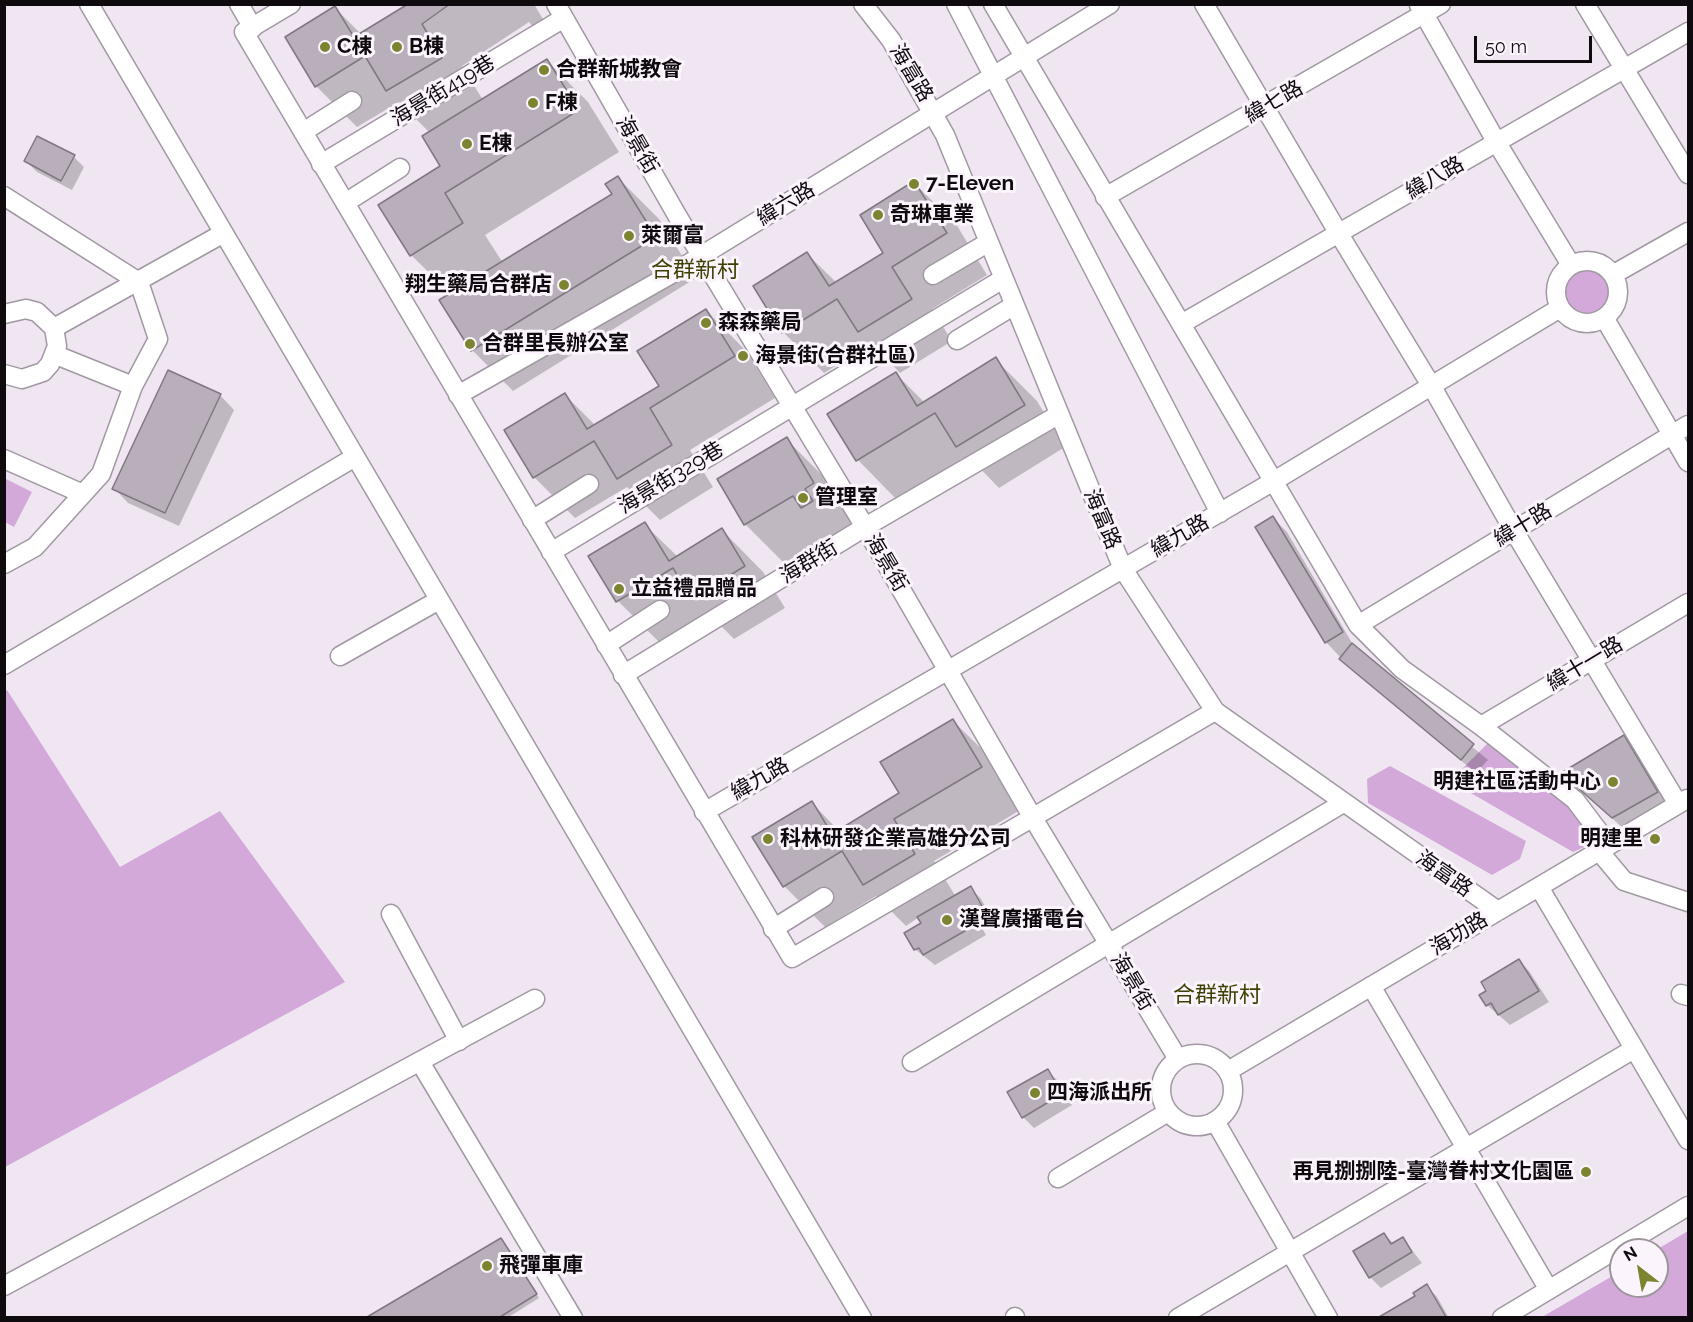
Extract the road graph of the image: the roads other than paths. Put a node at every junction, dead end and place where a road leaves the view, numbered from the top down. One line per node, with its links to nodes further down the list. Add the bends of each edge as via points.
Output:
1 (89, 4): 30 (street)
2 (239, 4): 13 (street)
3 (291, 4): 13 (street)
4 (863, 4): 20 (street, 海富路, via 891,40)
5 (956, 4): 17 (street)
6 (993, 4): 15 (street)
7 (1110, 4): 15 (street, 緯六路)
8 (1204, 4): 19 (street)
9 (1441, 4): 11 (street, 緯七路)
10 (1585, 4): 16 (street)
11 (1421, 9): 19 (street, 緯七路); 22 (street)
12 (560, 11): 23 (street, 海景街419巷); 33 (street, 海景街)
13 (248, 30): 21 (street)
14 (1689, 32): 16 (street, 緯八路)
15 (1023, 56): 17 (street, 緯六路); 26 (street)
16 (1623, 69): 22 (street, 緯八路); 25 (street)
17 (994, 74): 20 (street, 緯六路); 61 (street)
18 (352, 101): 21 (street)
19 (1263, 108): 26 (street, 緯七路); 31 (street)
20 (934, 113): 32 (street, 海富路); 33 (street, 緯六路)
21 (303, 132): 23 (street)
22 (1497, 142): 31 (street, 緯八路); 34 (street)
23 (321, 164): 28 (street)
24 (400, 168): 28 (street)
25 (1689, 174)
26 (1105, 197): 43 (street)
27 (6, 199): 38 (street)
28 (345, 203): 50 (street)
29 (1689, 232): 35 (street)
30 (222, 234): 38 (street); 55 (street)
31 (1339, 234): 43 (street, 緯八路); 49 (street)
32 (989, 242): 36 (street); 37 (street, 海富路)
33 (701, 255): 50 (street, 緯六路); 51 (street, 海景街)
34 (1571, 265): 35 (street, via 1580,261 1599,262); 40 (street, via 1558,279 1556,299)
35 (1614, 274): 42 (street, via 1618,283 1617,303)
36 (933, 275)
37 (1003, 279): 39 (street, 海富路); 51 (street, 海景街329巷)
38 (139, 282): 44 (street); 48 (street, via 158,339)
39 (1013, 306): 45 (street); 52 (street, 海富路)
40 (1560, 308): 42 (street, via 1575,321 1595,323); 49 (street, 緯九路)
41 (4, 314): 44 (street, via 26,309 37,312)
42 (1605, 319): 54 (street)
43 (1181, 324): 58 (street)
44 (54, 328): 46 (street)
45 (957, 340)
46 (56, 355): 47 (street, via 43,372 33,377 22,379); 48 (street)
47 (4, 374)
48 (133, 386): 60 (street, via 101,474)
49 (1432, 387): 58 (street, 緯九路); 64 (street)
50 (458, 395): 62 (street)
51 (791, 404): 63 (street, 海景街); 65 (street, 海景街329巷)
52 (1059, 415): 63 (street, 海群街); 67 (street, 海富路)
53 (1689, 425): 54 (street, 緯十路)
54 (1673, 435): 57 (street); 64 (street, 緯十路)
55 (355, 458): 68 (street); 75 (street)
56 (4, 459): 60 (street)
57 (1689, 462)
58 (1274, 481): 61 (street, 緯九路); 71 (street)
59 (589, 484): 62 (street)
60 (82, 494): 66 (street, via 35,547)
61 (1220, 513): 67 (street, 緯九路)
62 (532, 520): 65 (street)
63 (865, 527): 76 (street, 海景街); 77 (street, 海群街)
64 (1514, 531): 71 (street, 緯十路); 74 (street)
65 (550, 552): 72 (street)
66 (4, 564)
67 (1123, 569): 76 (street, 緯九路); 78 (street, 海富路)
68 (439, 600): 73 (street); 110 (street)
69 (1689, 603): 74 (street, 緯十一路)
70 (660, 610): 72 (street)
71 (1358, 625): 79 (street, via 1402,669)
72 (606, 645): 77 (street)
73 (340, 657)
74 (1592, 660): 79 (street, 緯十一路); 80 (street)
75 (4, 665)
76 (949, 670): 82 (street, 緯九路); 83 (street, 海景街)
77 (623, 675): 82 (street)
78 (1215, 711): 81 (street, 海富路); 83 (street)
79 (1481, 726): 84 (street, via 1575,800)
80 (1683, 801): 84 (street, 海功路)
81 (1343, 803): 88 (street, 海富路); 91 (street)
82 (704, 812): 90 (street)
83 (1033, 818): 90 (street, via 792,958); 91 (street, 海景街)
84 (1604, 848): 85 (street, 海功路); 87 (street, via 1624,881)
85 (1539, 887): 88 (street, 海功路); 95 (street)
86 (824, 897): 90 (street)
87 (1689, 902)
88 (1498, 911): 92 (street, 海功路)
89 (391, 914): 94 (street)
90 (773, 929)
91 (1108, 943): 96 (street, 海景街); 98 (street)
92 (1371, 986): 99 (street, 海功路); 103 (street)
93 (535, 999): 94 (street)
94 (459, 1041): 97 (street)
95 (1634, 1049): 102 (street); 103 (street)
96 (1178, 1059): 99 (street, via 1200,1054 1221,1062); 100 (street, via 1163,1078 1163,1101)
97 (420, 1062): 107 (street); 109 (street)
98 (912, 1062)
99 (1228, 1071): 101 (street, via 1233,1082 1230,1104)
100 (1168, 1112): 101 (street, via 1195,1126); 104 (street)
101 (1215, 1121): 106 (street)
102 (1689, 1140)
103 (1465, 1148): 106 (street); 108 (street)
104 (1058, 1178)
105 (1689, 1206): 108 (street)
106 (1290, 1252): 111 (street); 112 (street)
107 (4, 1286)
108 (1549, 1290): 113 (street)
109 (573, 1317)
110 (862, 1317)
111 (1178, 1317)
112 (1328, 1317)
113 (1502, 1317)

